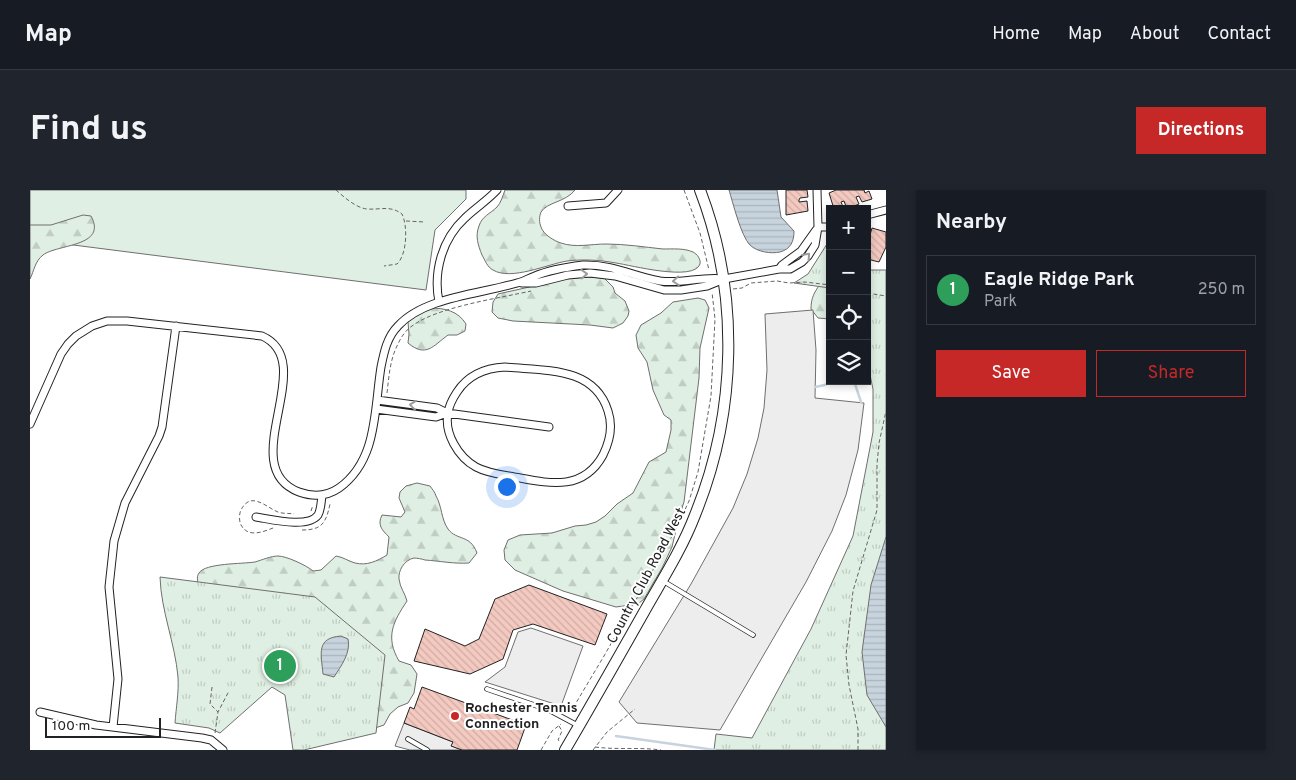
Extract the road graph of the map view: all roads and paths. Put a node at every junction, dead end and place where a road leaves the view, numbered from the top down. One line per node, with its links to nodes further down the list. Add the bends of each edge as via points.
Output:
1 (336, 190): 10 (path, via 357,205 393,209)
2 (497, 190): 22 (street, via 466,216 448,237 439,266)
3 (618, 190): 7 (street, via 606,203)
4 (684, 190): 15 (path)
5 (700, 190): 16 (main road, Country Club Road West, via 716,238)
6 (817, 190): 12 (street)
7 (568, 206)
8 (886, 210): 9 (street)
9 (871, 214)
10 (405, 220): 11 (path); 14 (path, via 406,234 400,262)
11 (425, 222)
12 (818, 227): 13 (street); 16 (street, via 801,250 779,269)
13 (826, 227)
14 (384, 266)
15 (708, 267)
16 (724, 279): 18 (main road, Country Club Road West); 22 (street, via 660,281 619,269 583,265)
17 (826, 285): 18 (path, via 777,281 751,283)
18 (726, 290): 33 (main road, Country Club Road West, via 728,369 717,445 695,515); 41 (path, via 712,292 716,319 712,396 698,472 689,501 675,531)
19 (532, 291): 25 (path, via 437,314 411,326 393,355)
20 (871, 294): 21 (path)
21 (886, 296)
22 (439, 302): 24 (street, via 415,312 391,334 382,360)
23 (176, 326): 29 (street, via 116,320 101,322 83,331 61,354); 31 (street, via 262,336 275,344 284,364 274,464 283,482 292,489); 43 (street, via 160,436 125,503 114,541 109,576 118,679)
24 (376, 400): 25 (street); 26 (street)
25 (386, 401): 28 (street, one-way to 25, via 437,408)
26 (376, 409): 28 (street, via 436,416); 31 (street, via 371,440 356,472 336,490)
27 (886, 411): 53 (path, via 879,443 875,522 856,578 847,636 846,668 858,729)
28 (447, 413): 28 (street, via 452,440 468,462 493,473 552,483 570,482 585,474 601,458 610,437 610,416 600,394 586,380 567,373 488,369 464,382); 30 (street)
29 (30, 424)
30 (549, 427)
31 (322, 496): 32 (street, via 320,512 312,520 300,522)
32 (256, 517)
33 (662, 580): 34 (lane); 42 (main road, Country Club Road West)
34 (754, 634)
35 (212, 687): 40 (path, via 210,704)
36 (487, 689): 41 (lane)
37 (228, 691): 40 (path)
38 (635, 709): 46 (path, via 607,732)
39 (40, 712): 43 (street)
40 (218, 712): 44 (path)
41 (566, 719): 42 (lane); 49 (path, via 552,731)
42 (579, 726): 50 (main road, Country Club Road West)
43 (113, 727): 47 (street, via 202,738 211,740)
44 (215, 733)
45 (408, 739): 48 (lane)
46 (595, 747): 51 (path); 52 (path)
47 (223, 750)
48 (427, 750)
49 (541, 750)
50 (565, 750)
51 (593, 750)
52 (661, 750)
53 (858, 750)

